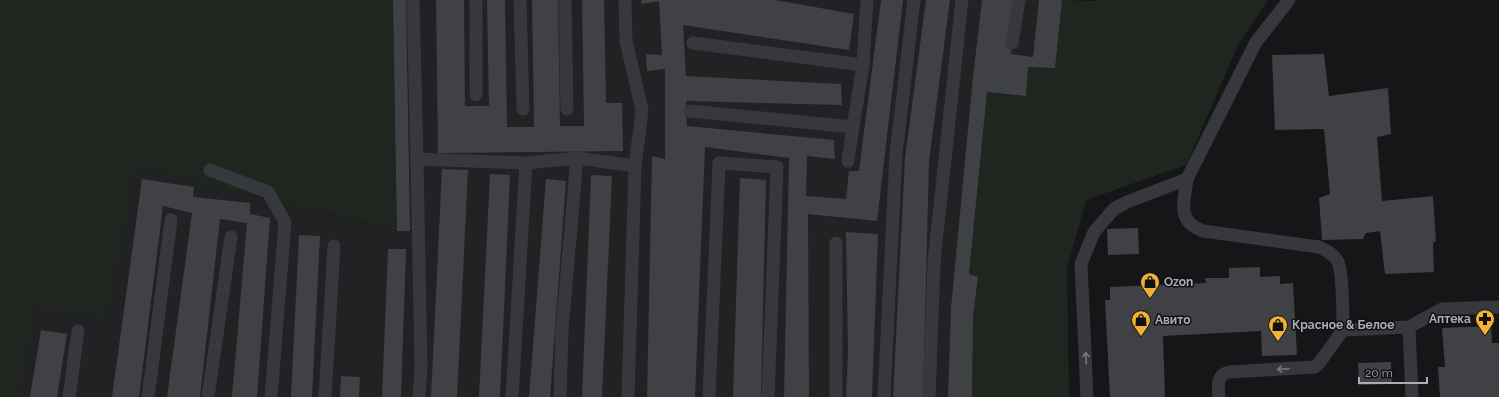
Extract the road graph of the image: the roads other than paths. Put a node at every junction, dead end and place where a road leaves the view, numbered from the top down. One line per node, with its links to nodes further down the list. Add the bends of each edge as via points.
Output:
1 (414, 0): 20 (lane)
2 (476, 0): 14 (lane)
3 (520, 0): 15 (lane)
4 (565, 0): 16 (lane)
5 (625, 0): 23 (lane, via 626,41 642,110)
6 (866, 0): 13 (lane)
7 (914, 0): 46 (lane, via 896,154)
8 (962, 0): 47 (lane, via 934,262)
9 (1019, 0): 12 (lane)
10 (1289, 0): 25 (lane, via 1256,42)
11 (693, 43): 13 (lane)
12 (1012, 43)
13 (863, 65): 18 (lane)
14 (476, 95)
15 (523, 109)
16 (567, 109)
17 (690, 111): 18 (lane)
18 (853, 127): 21 (lane)
19 (577, 158): 22 (lane); 23 (lane); 41 (lane, via 562,330)
20 (417, 159): 22 (lane); 39 (lane, via 421,368)
21 (848, 161)
22 (526, 163): 40 (lane)
23 (635, 166): 42 (lane)
24 (210, 170): 37 (lane, via 268,192 285,222)
25 (1187, 179): 32 (lane, via 1183,208 1185,219 1192,227 1203,231 1319,247 1330,252 1338,262 1340,271); 48 (lane, one-way to 25, via 1082,264 1094,232 1114,209)
26 (171, 220): 35 (lane)
27 (231, 237): 36 (lane)
28 (836, 243): 45 (lane)
29 (334, 246): 38 (lane)
30 (1499, 307): 31 (lane, via 1442,309)
31 (1409, 327): 32 (lane); 50 (lane)
32 (1343, 330): 49 (lane, one-way to 49, via 1315,367 1223,373 1219,378)
33 (78, 331): 34 (lane)
34 (69, 397)
35 (148, 397)
36 (208, 397)
37 (271, 397)
38 (325, 397)
39 (418, 397)
40 (512, 397)
41 (560, 397)
42 (628, 397)
43 (709, 397): 44 (lane, via 719,163 776,167)
44 (768, 397)
45 (836, 397)
46 (884, 397)
47 (929, 397)
48 (1087, 397)
49 (1218, 397)
50 (1412, 397)

